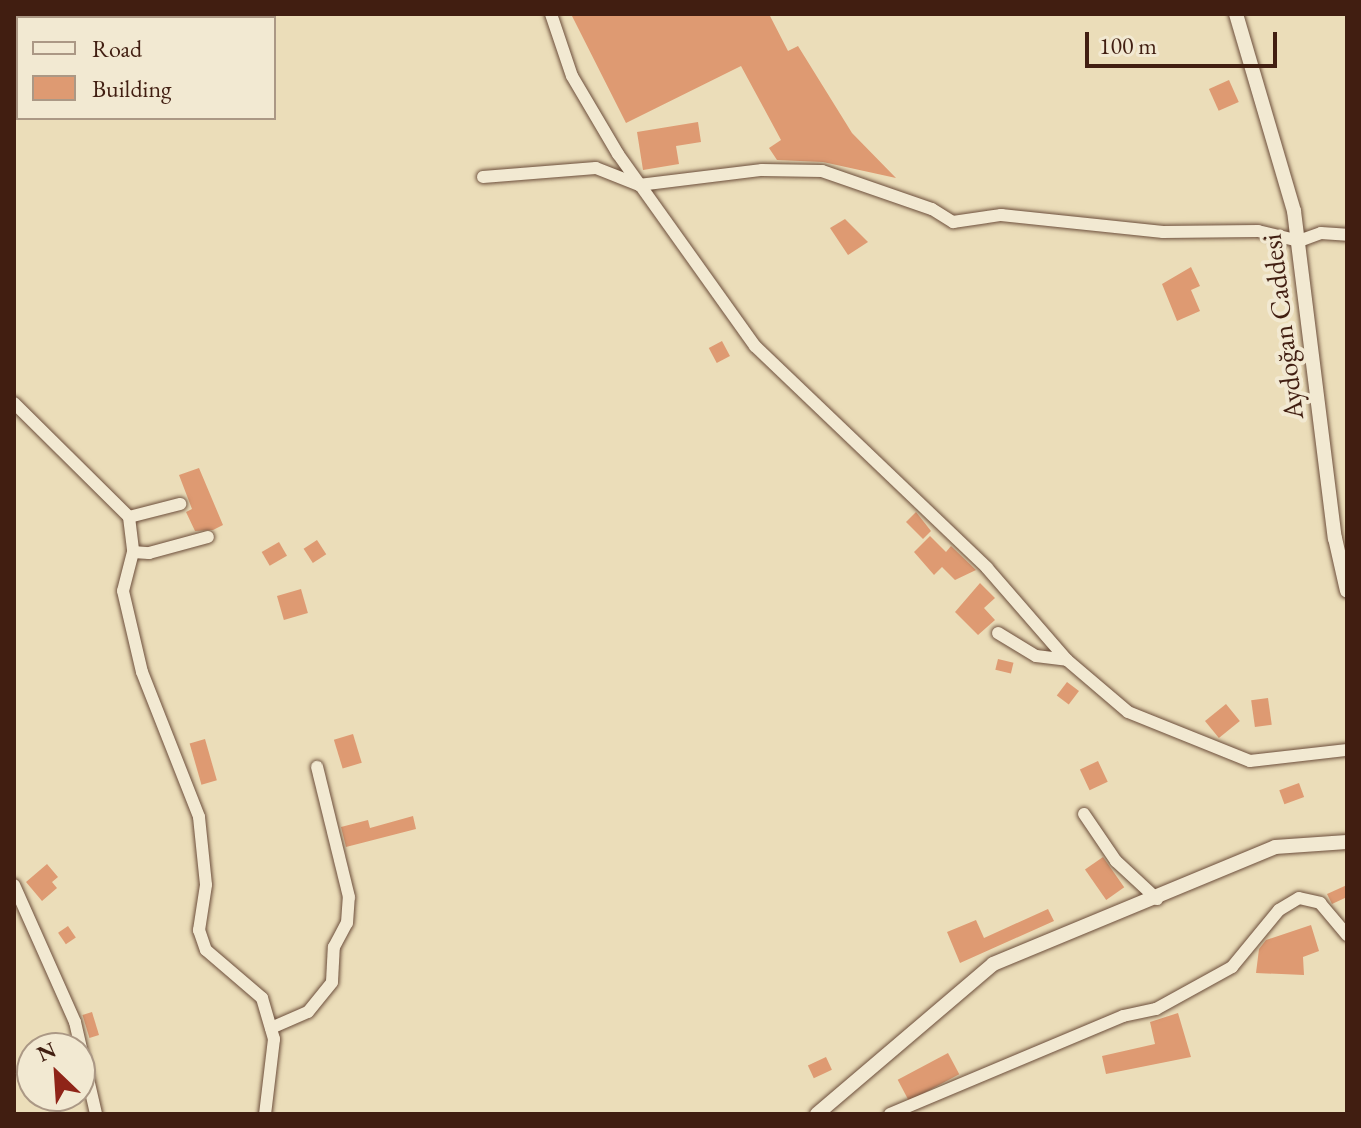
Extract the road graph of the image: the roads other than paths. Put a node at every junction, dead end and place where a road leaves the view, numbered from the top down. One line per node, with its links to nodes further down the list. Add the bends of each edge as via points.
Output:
1 (551, 14): 4 (street, via 572,76)
2 (1236, 14): 6 (street, Aydoğan Caddesi)
3 (483, 177): 4 (street, via 596,168)
4 (639, 185): 6 (street, via 762,170 822,171 932,209 953,222 1001,215 1163,232 1258,231); 14 (street, via 755,346 987,568)
5 (1347, 235): 6 (street, via 1321,233)
6 (1299, 241): 12 (street, Aydoğan Caddesi, via 1335,538)
7 (14, 403): 9 (street)
8 (180, 504): 9 (street)
9 (129, 517): 11 (street)
10 (208, 537): 11 (street, via 149,553)
11 (133, 552): 22 (street, via 123,591 142,672 199,817 206,885 199,930 206,950 262,998)
12 (1347, 591)
13 (998, 633): 14 (street, via 1036,656)
14 (1067, 660): 15 (street, via 1128,712 1250,761)
15 (1347, 750)
16 (317, 767): 22 (street, via 349,897 347,923 334,947 332,982 308,1012)
17 (1084, 814): 20 (street, via 1116,861)
18 (1347, 842): 20 (street, via 1275,847)
19 (14, 885): 23 (street, via 75,1022)
20 (1157, 899): 25 (street, via 993,964)
21 (1347, 935): 26 (street, via 1320,903 1299,898 1279,910 1232,967 1156,1009 1123,1016)
22 (271, 1028): 24 (street)
23 (96, 1114)
24 (265, 1114)
25 (817, 1114)
26 (890, 1114)

